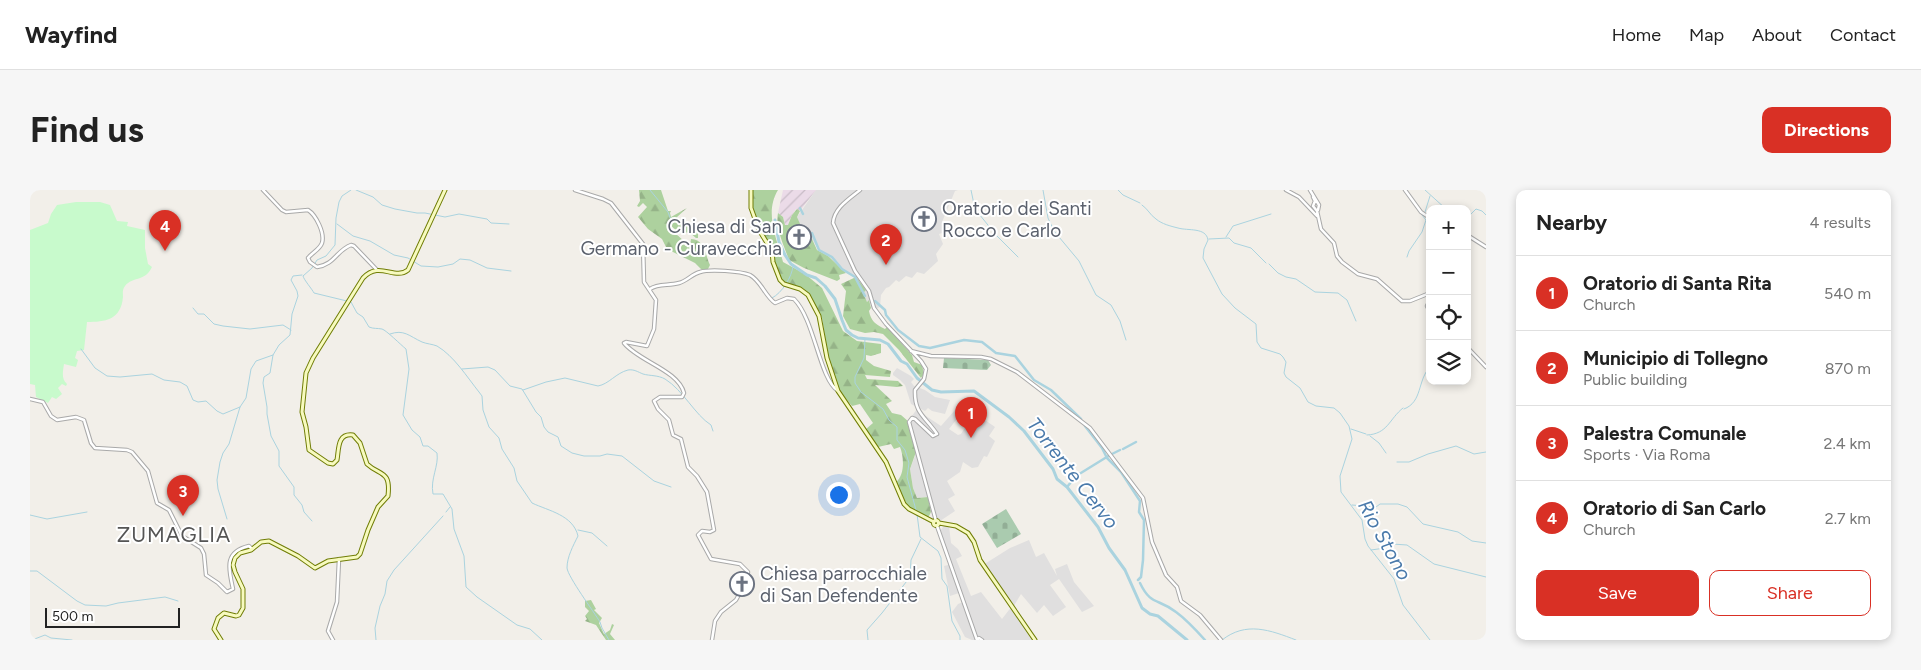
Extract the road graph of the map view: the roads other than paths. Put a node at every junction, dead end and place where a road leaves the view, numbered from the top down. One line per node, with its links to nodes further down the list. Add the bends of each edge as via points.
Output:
1 (263, 190): 14 (street, via 282,210 289,213 308,210 315,216 323,240 308,258 312,264 319,268 350,245)
2 (444, 190): 15 (main road, via 408,270 399,274)
3 (575, 190): 17 (street, via 611,203 642,242 643,278)
4 (860, 190): 19 (street, via 833,216 835,230 869,291 874,308)
5 (1286, 190): 10 (street)
6 (1310, 190): 9 (street)
7 (1405, 190): 11 (street)
8 (751, 191): 25 (main road, via 752,214 772,251 774,267 784,284 806,293 819,316)
9 (1314, 197): 10 (street); 10 (street, via 1319,205)
10 (1314, 210): 18 (street, via 1321,228 1334,243 1337,256 1353,271 1377,279 1402,301)
11 (1426, 215)
12 (1471, 238): 13 (street)
13 (1486, 247)
14 (373, 266): 15 (street); 16 (street)
15 (377, 270): 16 (main road)
16 (372, 271): 30 (main road, via 357,285 306,375 302,412 308,447 313,454 328,463 335,463 342,438 353,435 370,467 384,474 388,488 388,496 378,506 360,554)
17 (650, 289): 25 (street, via 677,284 700,272 745,273 765,290 773,302 792,298 800,306); 35 (street, via 656,300 654,329 649,343 645,346 624,344 683,388 683,396 660,397 654,401 658,410 670,420 673,435 681,439 688,466 704,485 708,496 714,530 702,531 698,535 711,559 740,564 748,572 734,602 715,621)
18 (1426, 294)
19 (911, 351): 21 (street); 23 (street)
20 (1471, 351): 24 (street)
21 (922, 355): 22 (street); 23 (street)
22 (931, 356): 23 (street); 37 (street, via 990,359 1017,372 1086,424 1140,492 1150,536 1166,575 1176,584 1181,601 1200,615)
23 (920, 360): 27 (street, via 926,369 924,379 915,390 917,409 937,434 933,436 915,419 909,420)
24 (1486, 367)
25 (838, 391): 27 (main road, via 886,462 900,497 909,509)
26 (30, 399): 28 (street, via 43,402 50,416 57,420 82,418 90,443 95,448 132,452 148,472 157,503 170,511 182,536 202,549 206,575 227,592 234,589 229,570 232,557 249,546)
27 (936, 523): 32 (street); 36 (main road, via 956,526 968,533 980,560)
28 (252, 549): 29 (main road, via 261,542 269,541 315,568); 33 (main road, via 240,553 234,561 234,569 243,588 243,608 239,615 224,613 218,618 214,629)
29 (334, 560): 30 (main road); 31 (street)
30 (340, 561): 31 (street)
31 (338, 568): 34 (street, via 337,602 328,631)
32 (979, 639)
33 (221, 640)
34 (333, 640)
35 (712, 640)
36 (1035, 640)
37 (1220, 640)

